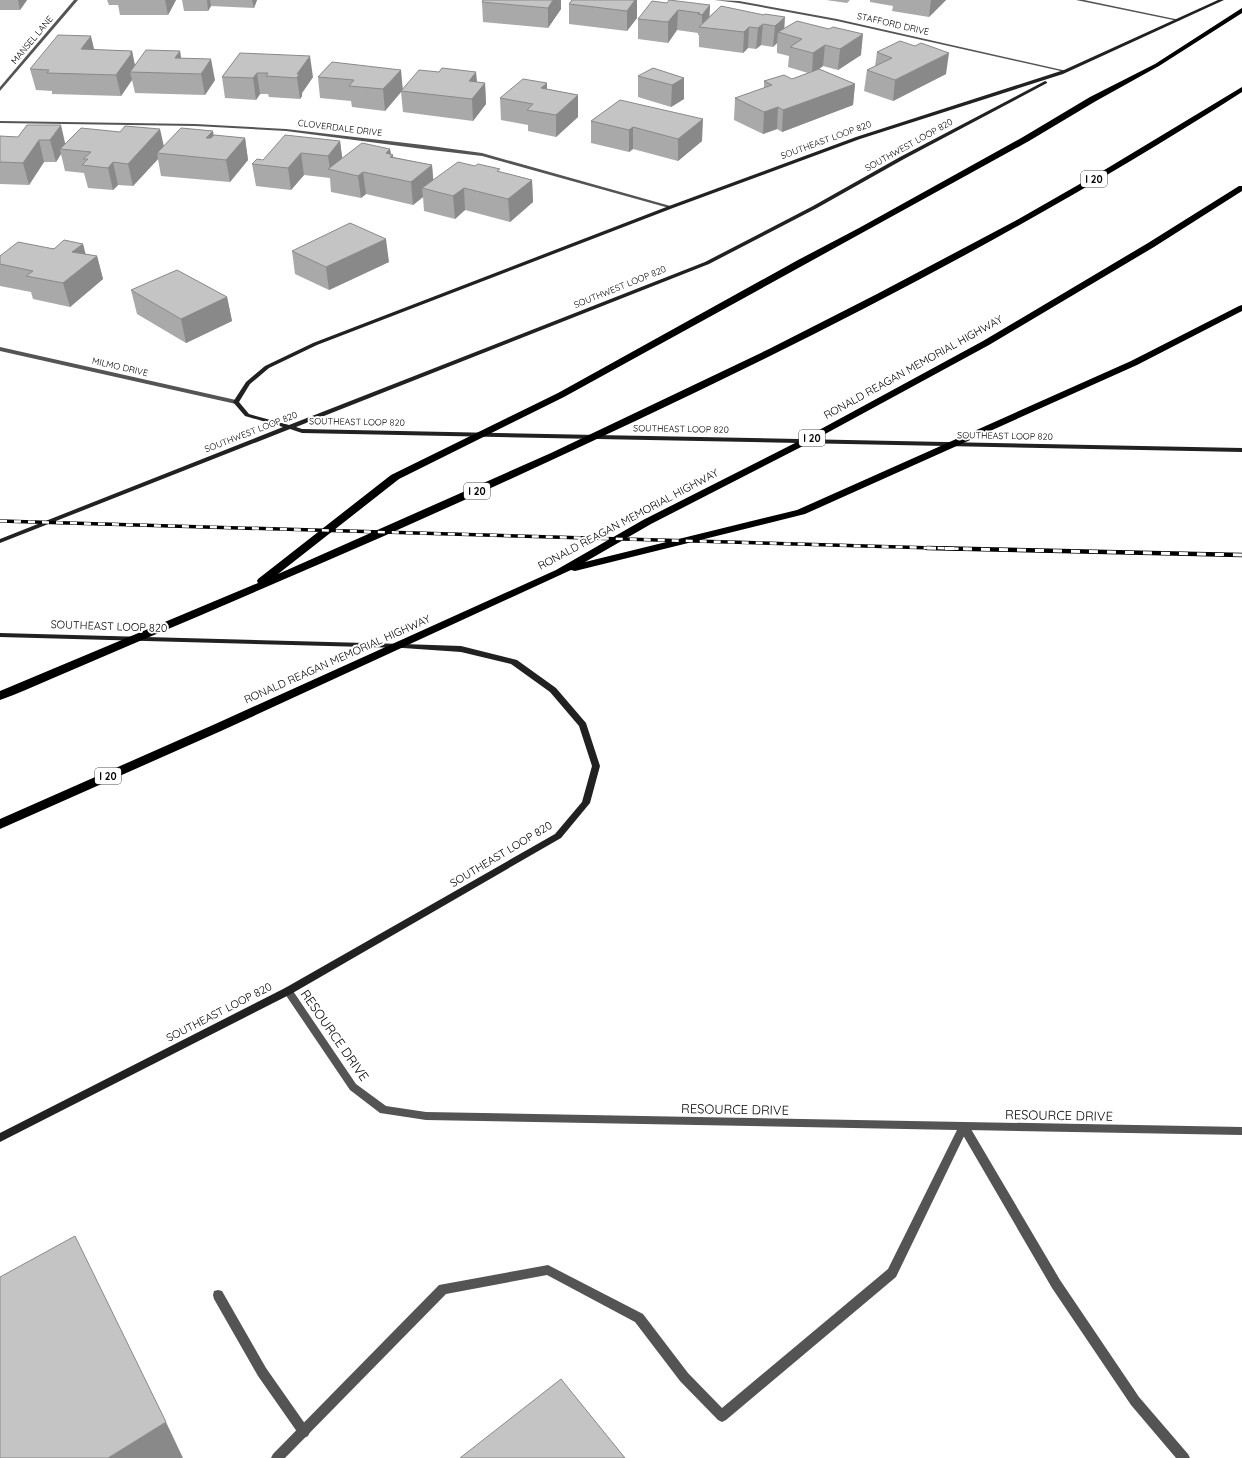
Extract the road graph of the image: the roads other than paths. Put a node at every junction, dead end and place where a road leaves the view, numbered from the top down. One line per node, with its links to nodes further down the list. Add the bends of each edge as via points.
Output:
1 (76, 0): 9 (street, MANSEL LANE)
2 (716, 0): 7 (street, STAFFORD DRIVE, via 837,20)
3 (1078, 0): 6 (street)
4 (1222, 0): 6 (main road, SOUTHWEST LOOP 820)
5 (1242, 10): 19 (highway, via 1157,65 862,230 561,395 395,477)
6 (1178, 20): 7 (main road, SOUTHWEST LOOP 820)
7 (1065, 71): 12 (main road, SOUTHEAST LOOP 820, via 858,138); 17 (main road, SOUTHWEST LOOP 820, via 707,263)
8 (1242, 89): 19 (highway, I 20, via 1016,224 836,319 623,424)
9 (0, 90)
10 (0, 122): 12 (street, CLOVERDALE DRIVE, via 278,129 423,147 482,156)
11 (1242, 188): 18 (highway, RONALD REAGAN MEMORIAL HIGHWAY / I 20, via 1061,299 897,392 647,522)
12 (671, 207): 15 (main road, SOUTHEAST LOOP 820, via 315,344 267,367 248,383)
13 (1242, 308): 18 (highway, via 1134,364 801,512)
14 (0, 349): 15 (street, MILMO DRIVE)
15 (236, 402): 16 (main road, SOUTHEAST LOOP 820, via 247,415 302,430)
16 (1242, 450)
17 (0, 541)
18 (560, 572): 22 (highway, RONALD REAGAN MEMORIAL HIGHWAY / I 20)
19 (248, 592): 21 (highway, I 20)
20 (0, 635): 23 (main road, SOUTHEAST LOOP 820, via 461,649 514,662 553,690 583,725 596,766 586,803 558,836)
21 (0, 696)
22 (0, 824)
23 (288, 991): 24 (street, RESOURCE DRIVE, via 353,1087 384,1110 426,1116); 26 (main road, SOUTHEAST LOOP 820)
24 (964, 1126): 25 (street, RESOURCE DRIVE); 28 (street, via 892,1273 722,1416 684,1378 639,1318 548,1270 443,1289); 30 (street, via 1060,1291 1135,1401)
25 (1242, 1132)
26 (0, 1138)
27 (218, 1296): 28 (street, via 262,1372)
28 (304, 1432): 29 (street)
29 (277, 1458)
30 (1184, 1458)

